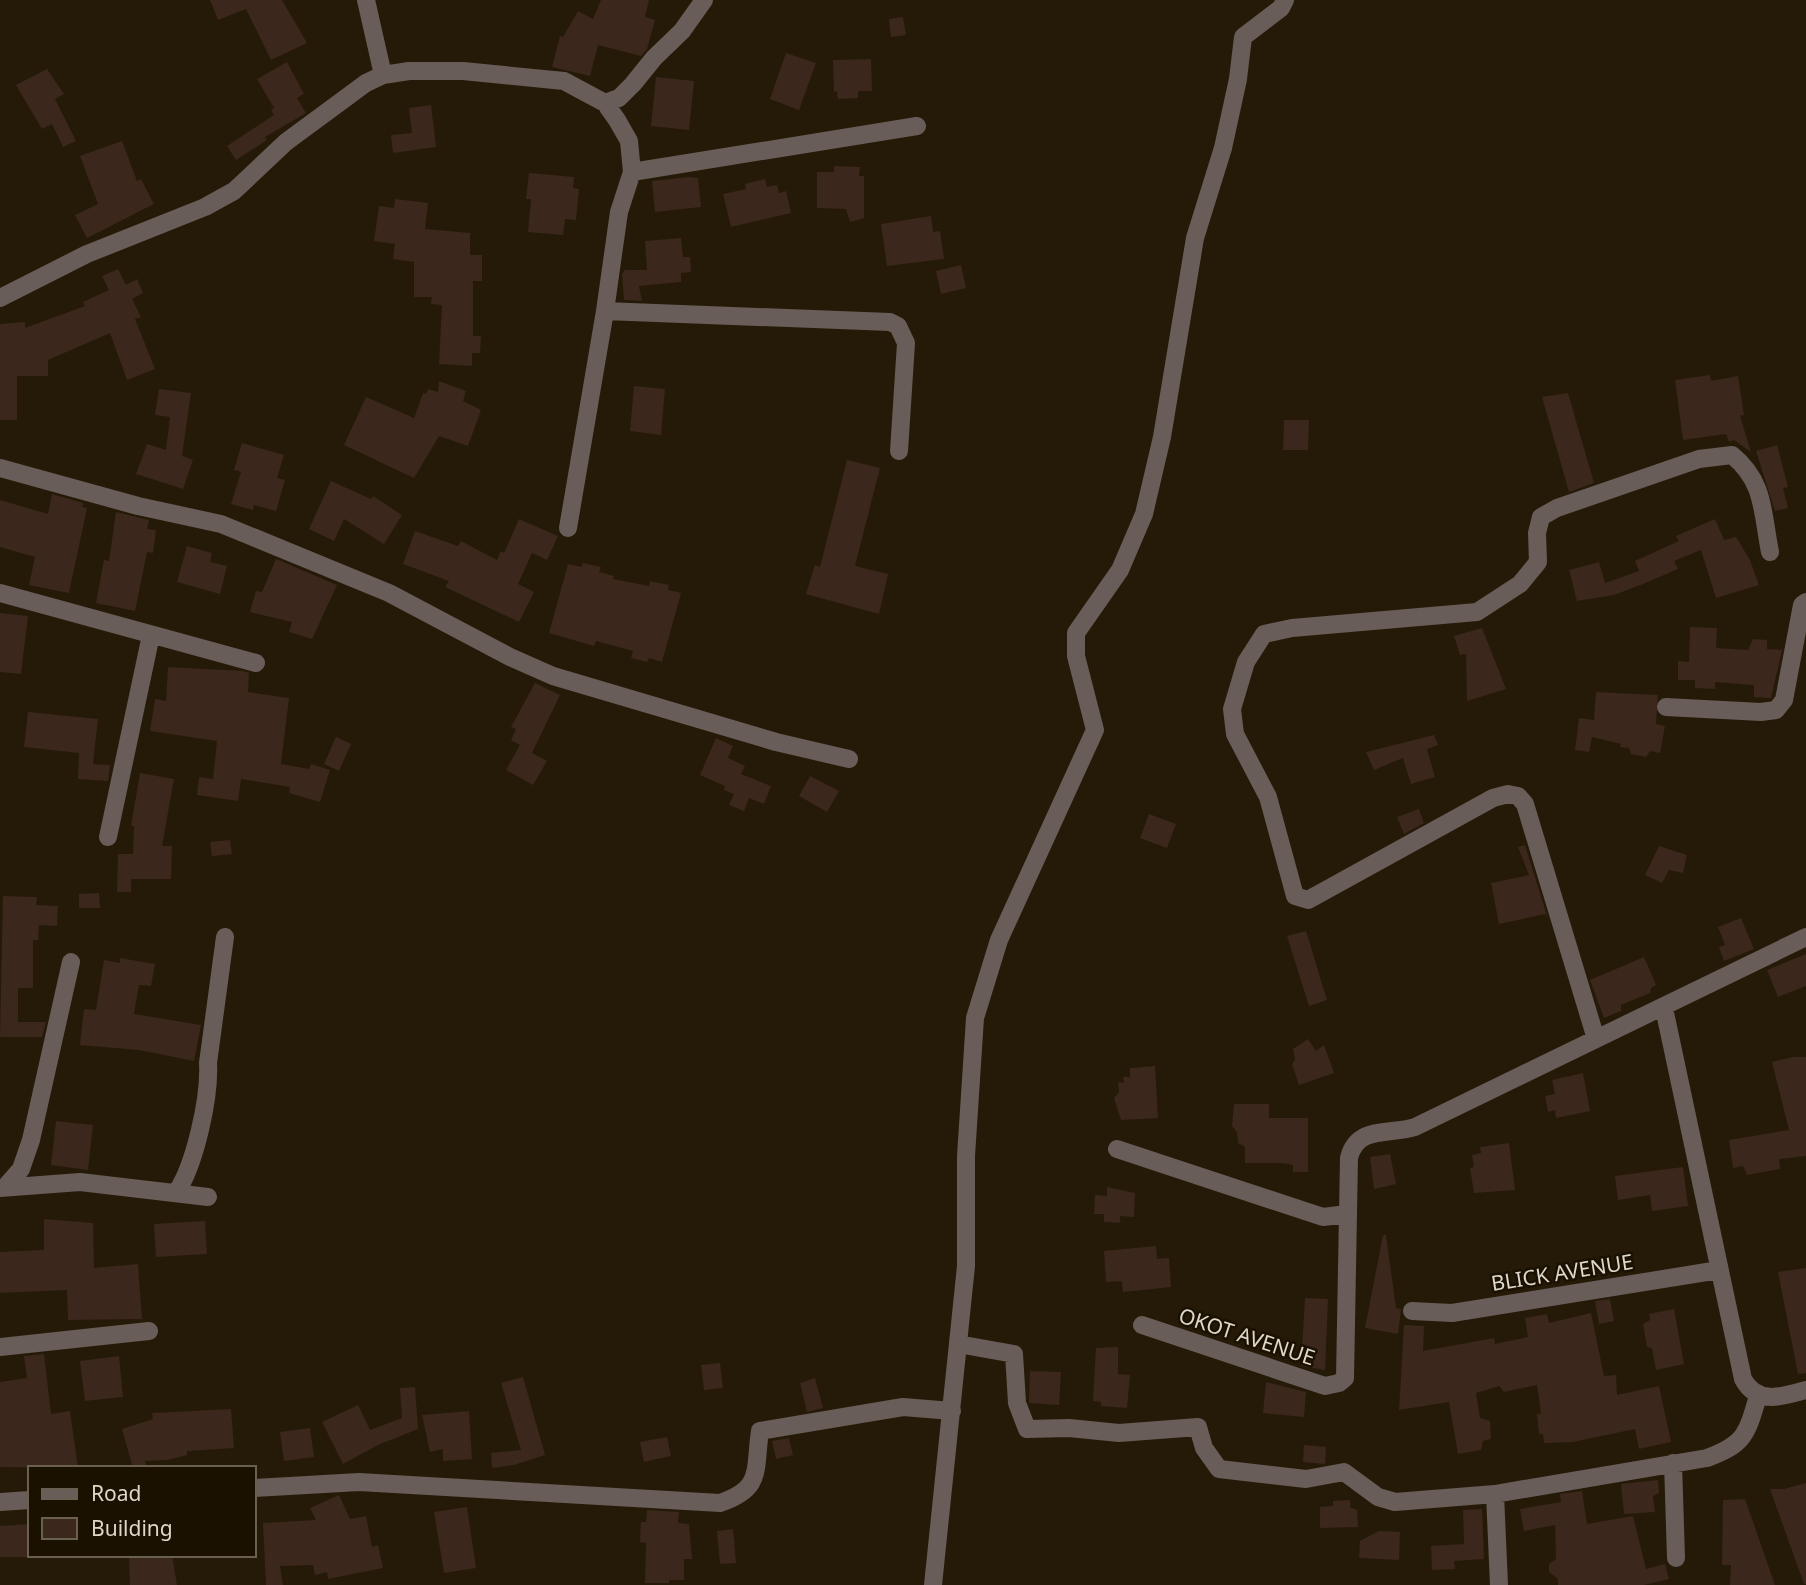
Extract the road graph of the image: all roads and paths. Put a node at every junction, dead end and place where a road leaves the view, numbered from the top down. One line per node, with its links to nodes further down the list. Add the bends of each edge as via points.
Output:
1 (366, 0): 4 (street)
2 (704, 0): 5 (street, via 634,84)
3 (1285, 0): 35 (street, via 1243,37 1223,148 1195,238 1162,437 1144,514 1119,570 1076,633 1078,667 1095,730 999,940 975,1018 966,1156 967,1266)
4 (383, 75): 5 (street, via 463,71 564,81); 8 (street, via 286,142 234,191 87,254)
5 (605, 103): 7 (street, via 629,141)
6 (917, 126): 7 (street)
7 (632, 172): 9 (street, via 618,212)
8 (0, 298)
9 (605, 311): 10 (street, via 890,322 898,326 906,343); 12 (street)
10 (899, 451)
11 (0, 468): 19 (street, via 221,524 389,593 553,676)
12 (568, 528)
13 (1770, 552): 25 (street, via 1756,481 1749,469 1732,456 1699,459 1541,517 1538,562 1520,584 1476,612 1264,634 1246,663 1232,709 1235,734 1268,797 1295,896 1308,900 1493,798 1518,796 1525,804)
14 (0, 593): 16 (street)
15 (1806, 602): 18 (street, via 1784,701 1776,710)
16 (151, 635): 17 (street); 20 (street)
17 (256, 663)
18 (1666, 707)
19 (849, 759)
20 (108, 837)
21 (225, 937): 28 (street, via 209,1082 187,1173)
22 (1806, 937): 24 (street)
23 (71, 962): 27 (street, via 31,1140 20,1169)
24 (1664, 1008): 25 (street); 31 (street)
25 (1596, 1039): 30 (street, via 1415,1127 1390,1134 1374,1131 1357,1141 1349,1158)
26 (1117, 1149): 30 (street, via 1323,1217)
27 (3, 1187): 28 (street, via 80,1182)
28 (176, 1193): 29 (street)
29 (208, 1197)
30 (1348, 1214): 33 (street, OKOT AVENUE, via 1345,1378 1339,1383 1325,1386)
31 (1719, 1270): 32 (street, BLICK AVENUE, via 1452,1313); 38 (street, via 1737,1360 1749,1391)
32 (1412, 1311)
33 (1142, 1325)
34 (149, 1331): 36 (street)
35 (958, 1344): 39 (street); 42 (street, via 1014,1354 1017,1403 1027,1429 1119,1433 1198,1427 1204,1448 1219,1469 1306,1479 1344,1472 1378,1497 1395,1502)
36 (0, 1347)
37 (1806, 1390): 38 (street)
38 (1759, 1396): 40 (street, via 1749,1429 1731,1449)
39 (952, 1411): 41 (street, via 903,1406 760,1431 752,1485 743,1496 720,1503 359,1482); 46 (street)
40 (1673, 1463): 42 (street); 45 (street)
41 (256, 1488)
42 (1495, 1494): 47 (street)
43 (28, 1500): 44 (street)
44 (0, 1502)
45 (1676, 1558)
46 (933, 1585)
47 (1499, 1585)

